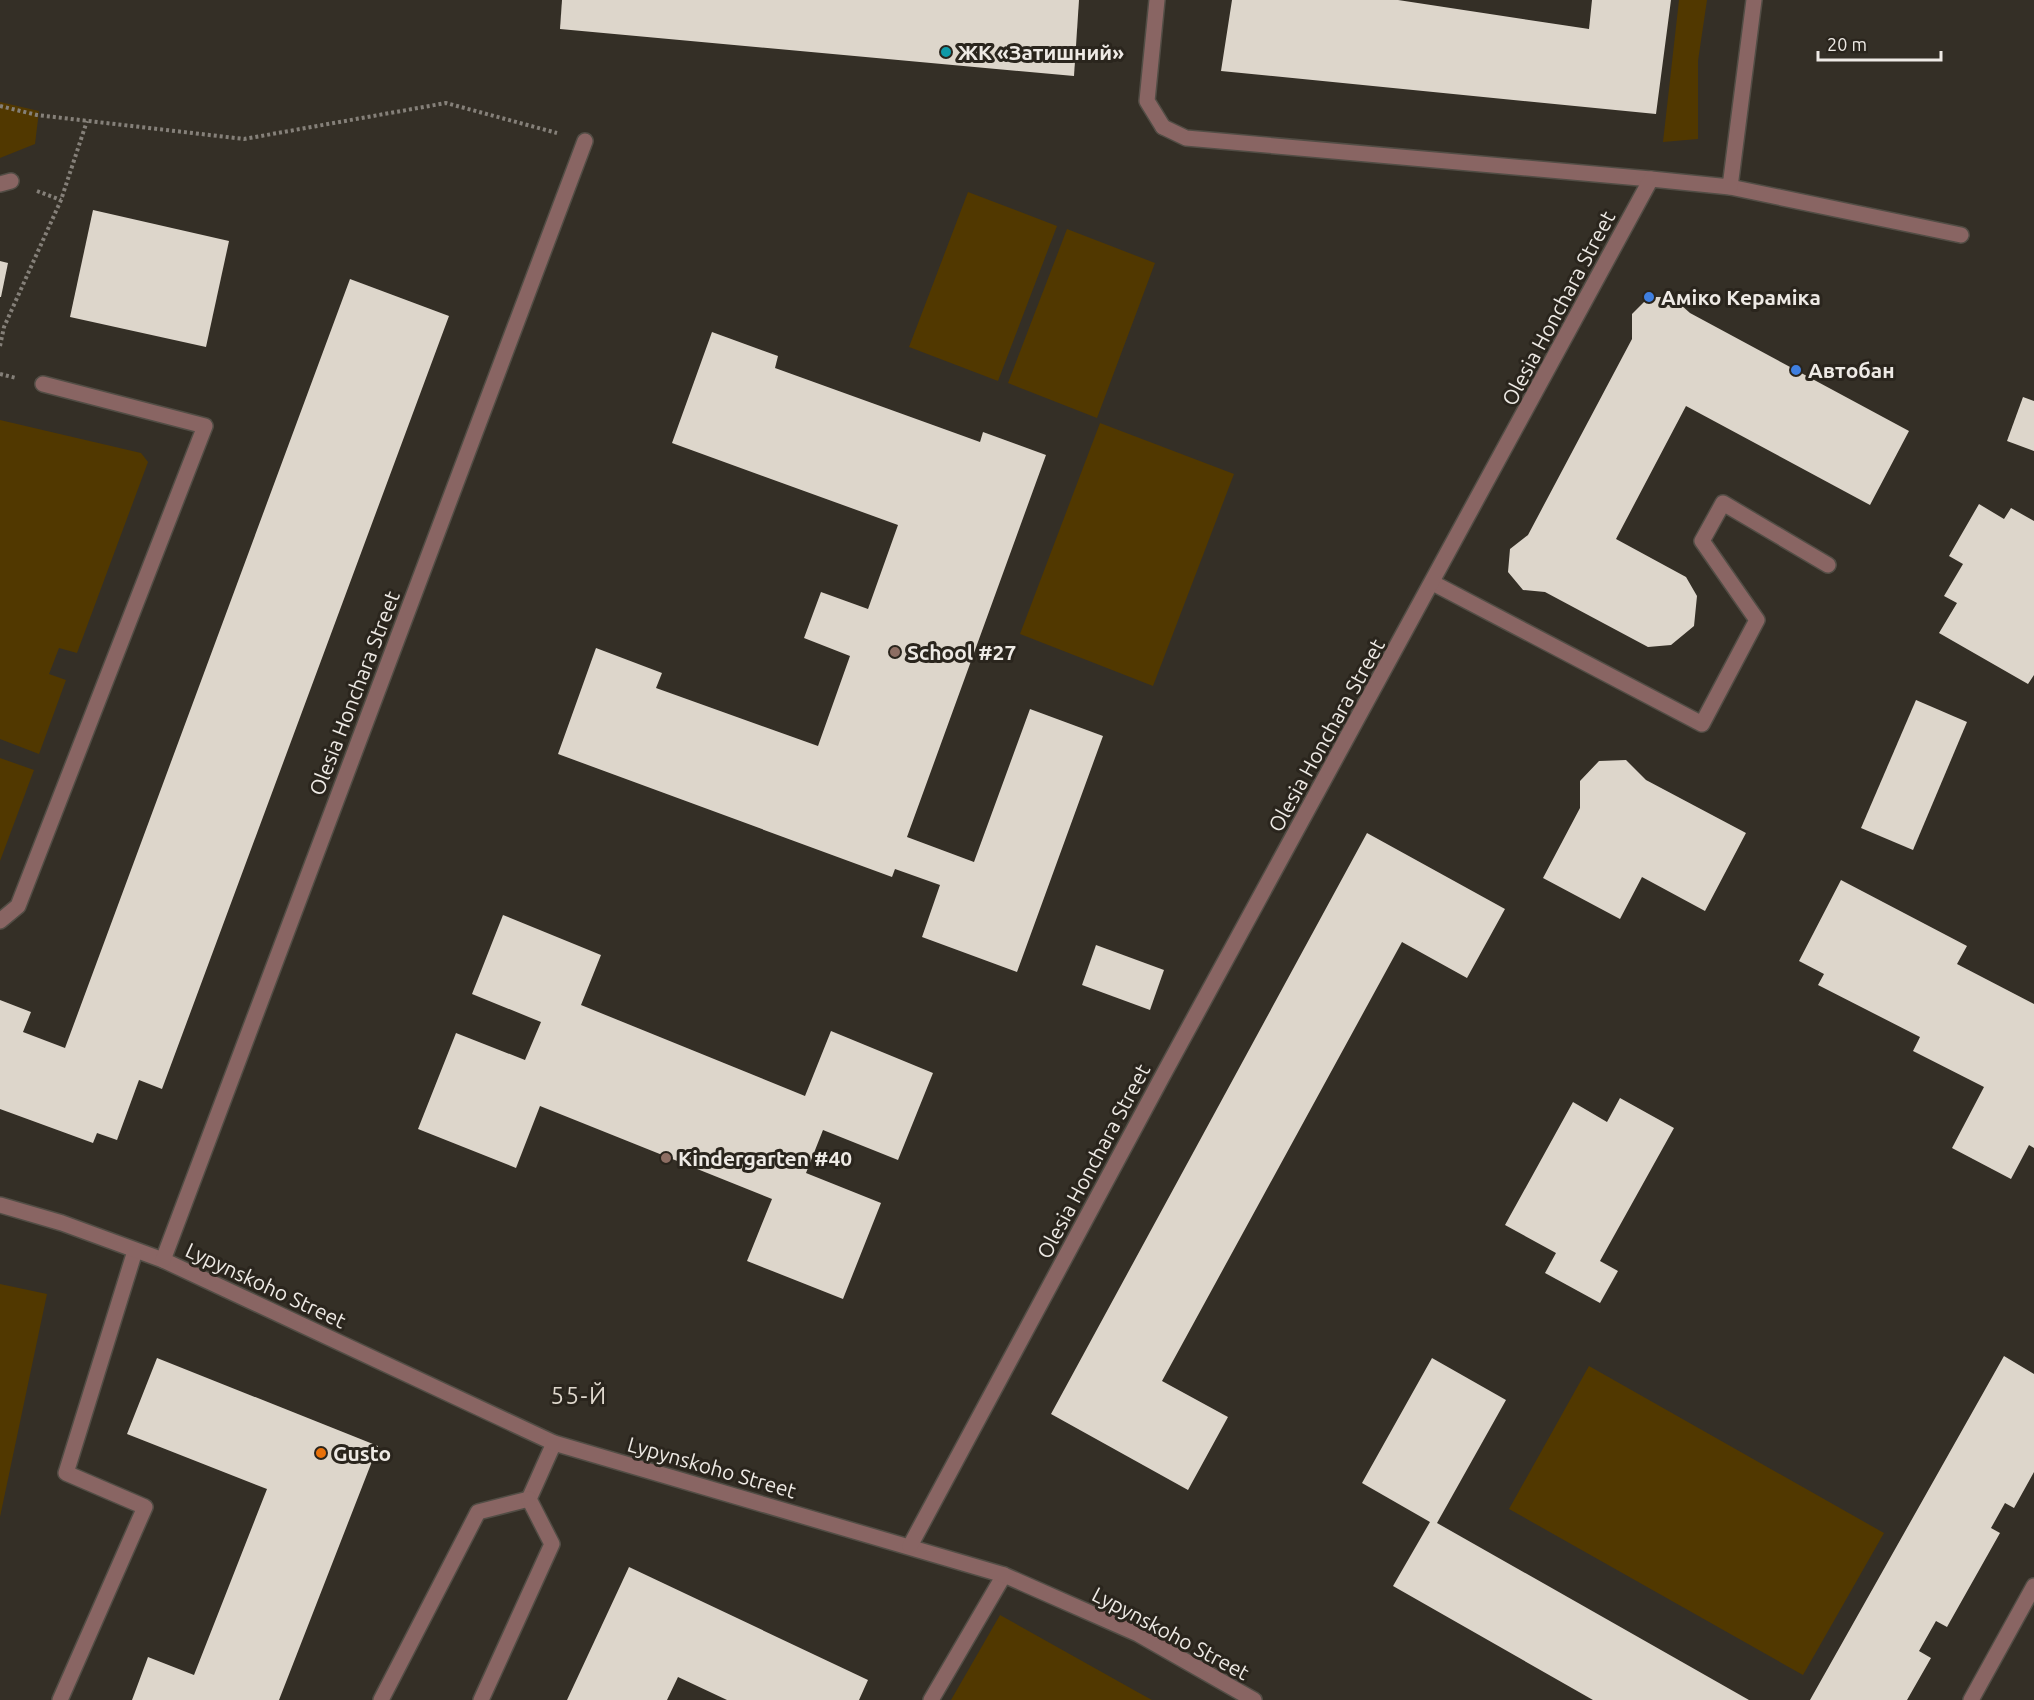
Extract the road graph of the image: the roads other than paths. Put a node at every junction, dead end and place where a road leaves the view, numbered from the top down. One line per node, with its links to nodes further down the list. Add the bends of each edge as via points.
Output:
1 (1157, 0): 4 (street, via 1147,101 1163,127 1186,138)
2 (1754, 0): 5 (street)
3 (585, 141): 13 (street, Olesia Honchara Street)
4 (1651, 180): 5 (street); 9 (street, Olesia Honchara Street)
5 (1730, 188): 6 (street)
6 (1961, 235)
7 (43, 384): 10 (street, via 205,426 18,906)
8 (1828, 566): 9 (street, via 1723,503 1702,541 1757,620 1702,724)
9 (1433, 583): 16 (street, Olesia Honchara Street)
10 (0, 921)
11 (0, 1205): 12 (street, Lypynskoho Street)
12 (135, 1251): 13 (street, Lypynskoho Street); 19 (street, via 66,1473 145,1508)
13 (163, 1260): 14 (street, Lypynskoho Street)
14 (554, 1443): 15 (street); 16 (street, Lypynskoho Street)
15 (529, 1499): 20 (street, via 478,1512); 21 (street, via 552,1544)
16 (910, 1546): 17 (street, Lypynskoho Street)
17 (1004, 1575): 22 (street); 23 (street, Lypynskoho Street, via 1138,1634)
18 (2034, 1586): 24 (street)
19 (60, 1700)
20 (381, 1700)
21 (481, 1700)
22 (931, 1700)
23 (1254, 1700)
24 (1971, 1700)

